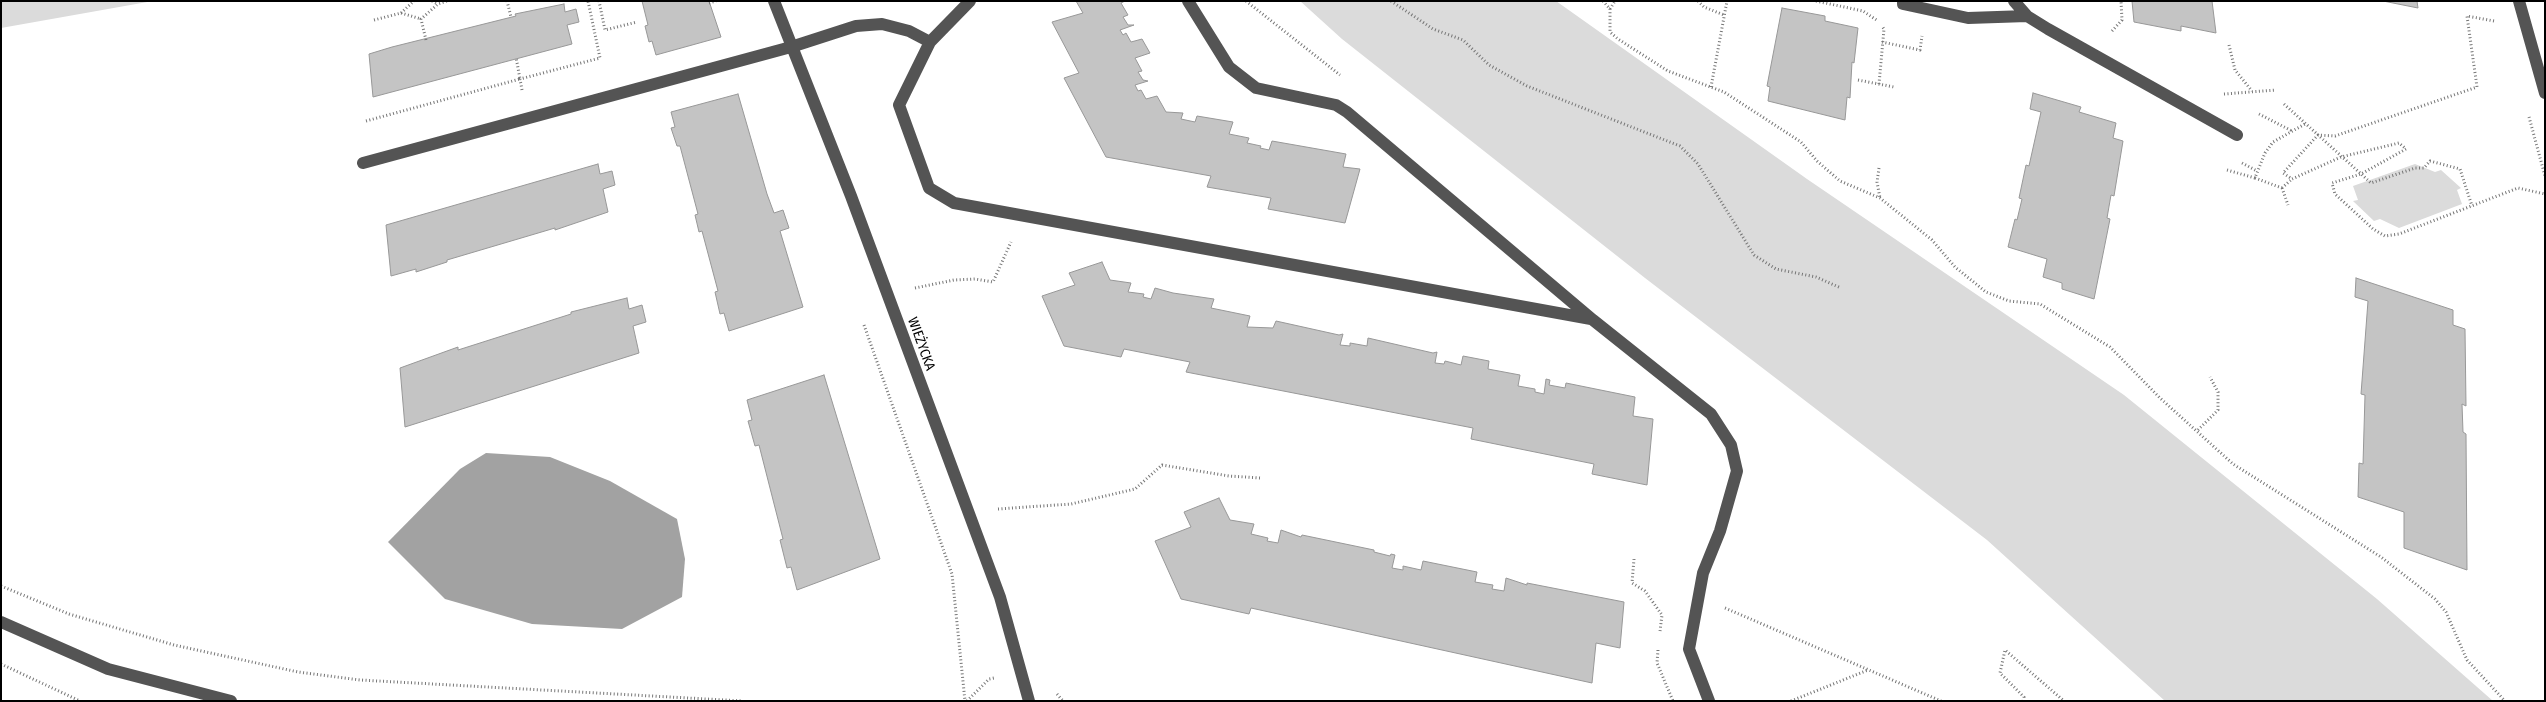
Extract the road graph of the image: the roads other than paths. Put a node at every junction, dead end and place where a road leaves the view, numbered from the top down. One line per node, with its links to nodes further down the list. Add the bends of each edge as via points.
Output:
1 (774, 1): 9 (street, WIEŻYCKA)
2 (970, 1): 8 (street)
3 (1188, 1): 13 (street, via 1229,67 1256,88 1336,106 1347,112)
4 (1903, 1): 7 (street, via 1903,4 1968,18)
5 (2014, 1): 7 (street)
6 (2520, 1): 10 (street)
7 (2027, 16): 11 (street)
8 (930, 42): 9 (street, via 909,31 882,24 856,26); 13 (street, via 899,105 929,188 954,204)
9 (791, 47): 12 (street); 16 (street, WIEŻYCKA, via 851,196 1000,597)
10 (2545, 93)
11 (2237, 135)
12 (362, 163)
13 (1593, 320): 17 (street, via 1710,414 1731,445 1736,471 1720,531 1703,573 1689,649)
14 (1, 622): 15 (street, via 108,669)
15 (231, 701)
16 (1029, 701)
17 (1709, 701)

